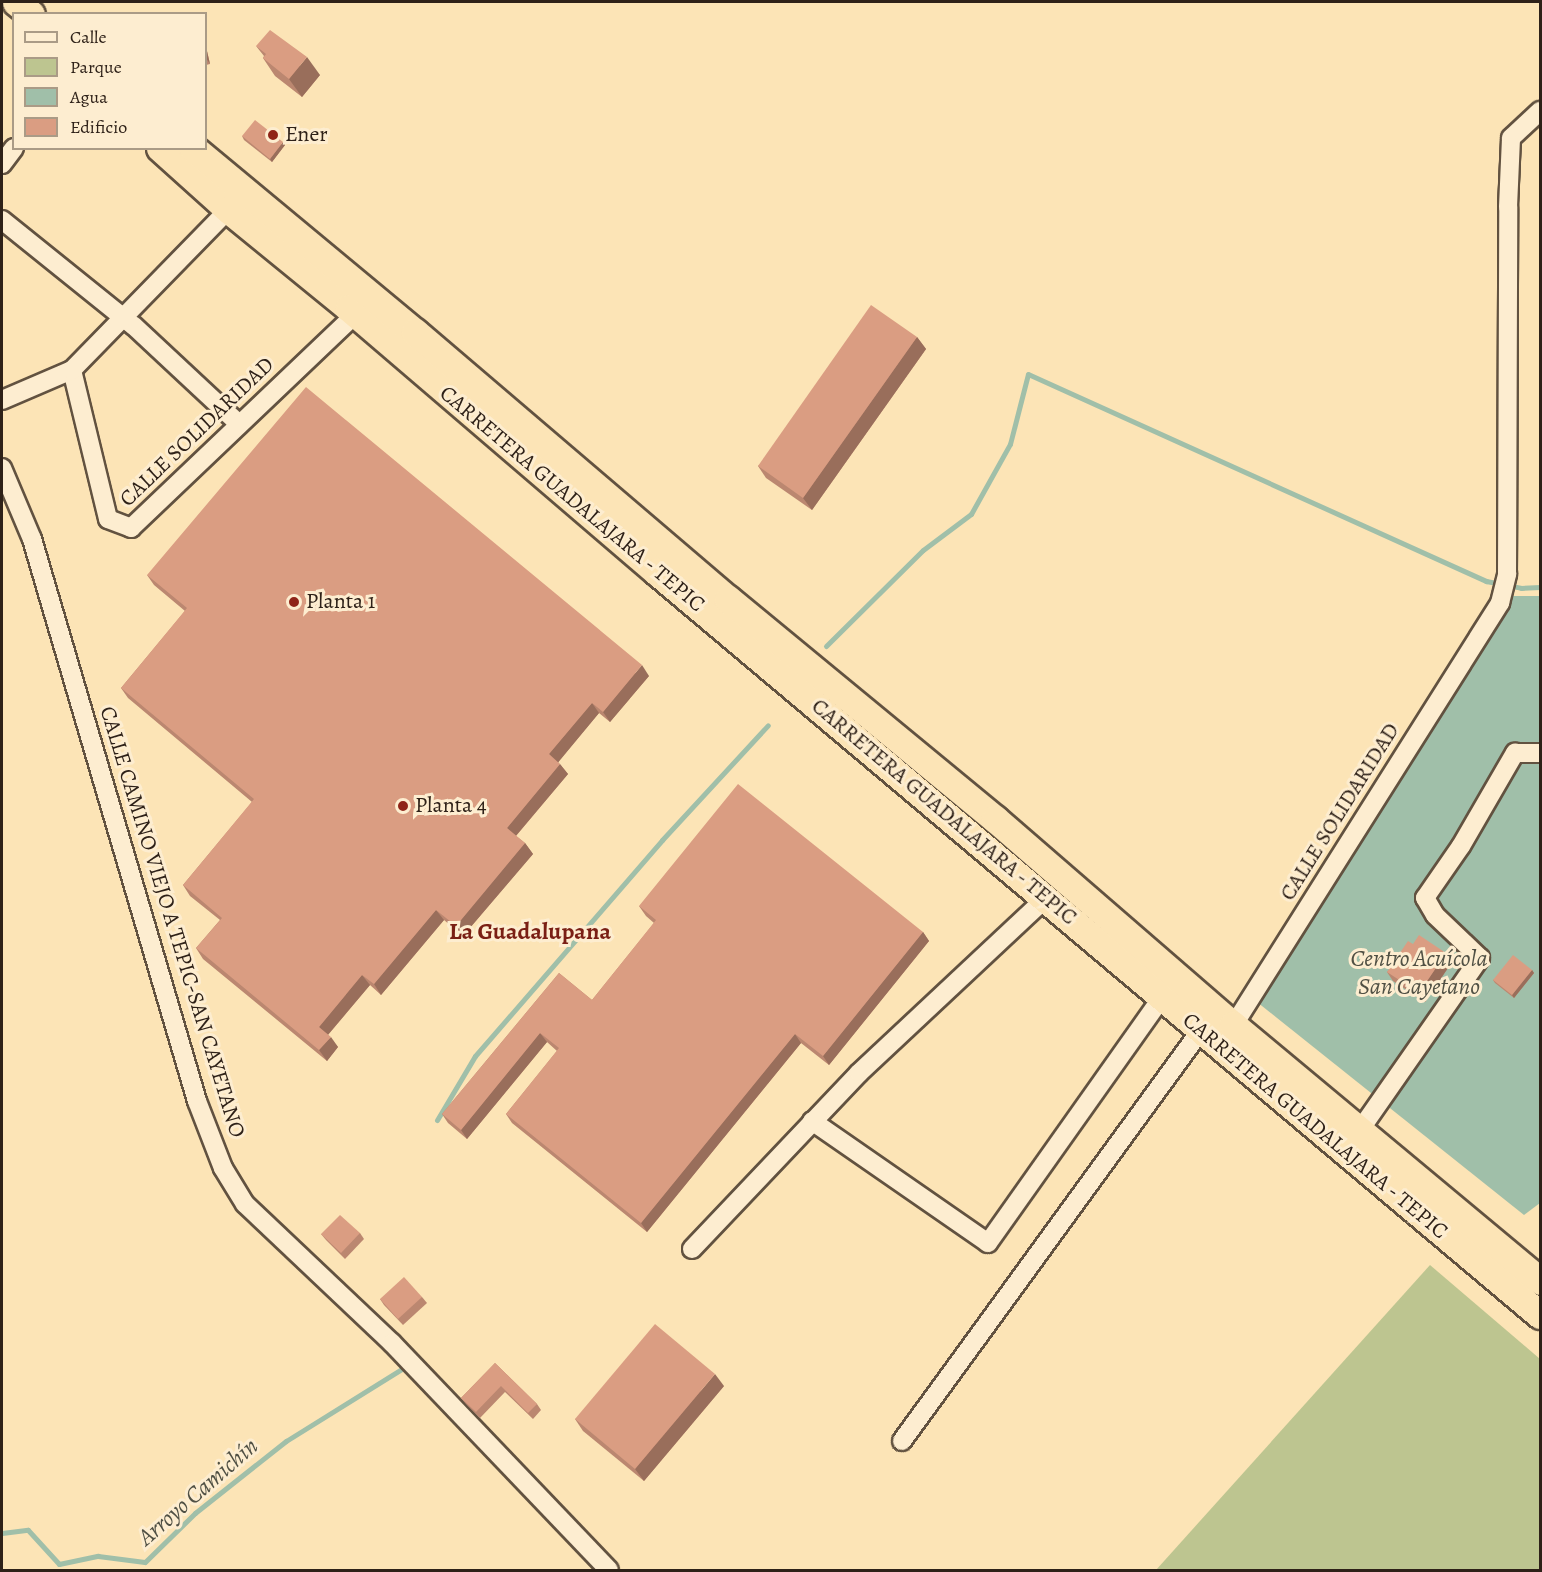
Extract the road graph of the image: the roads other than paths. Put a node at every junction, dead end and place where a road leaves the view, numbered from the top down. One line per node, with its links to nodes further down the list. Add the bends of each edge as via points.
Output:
1 (16, 2): 2 (highway)
2 (28, 12)
3 (1540, 111): 20 (street, CALLE SOLIDARIDAD, via 1511,138 1507,574 1500,603)
4 (12, 150): 7 (street)
5 (163, 150): 8 (highway)
6 (195, 150): 8 (highway)
7 (2, 164)
8 (237, 201): 10 (highway, CARRETERA GUADALAJARA - TEPIC); 11 (street)
9 (2, 220): 11 (street)
10 (361, 303): 14 (street, CALLE SOLIDARIDAD); 16 (highway, CARRETERA GUADALAJARA - TEPIC)
11 (123, 318): 12 (street); 14 (street)
12 (72, 370): 13 (street); 14 (street, CALLE SOLIDARIDAD, via 108,519 131,528)
13 (2, 400)
14 (238, 424)
15 (2, 468): 27 (street, CALLE CAMINO VIEJO A TEPIC-SAN CAYETANO, via 32,539 197,1101 223,1168 245,1204 392,1343)
16 (719, 607): 18 (highway, CARRETERA GUADALAJARA - TEPIC); 20 (highway, CARRETERA GUADALAJARA - TEPIC, via 995,819)
17 (1540, 753): 22 (street, via 1515,753 1461,846 1425,898 1436,915 1480,958)
18 (1046, 898): 19 (highway, CARRETERA GUADALAJARA - TEPIC); 21 (street)
19 (1162, 997): 20 (highway, CARRETERA GUADALAJARA - TEPIC); 21 (street, via 988,1243)
20 (1218, 1034): 22 (highway, CARRETERA GUADALAJARA - TEPIC); 25 (highway, CARRETERA GUADALAJARA - TEPIC); 26 (street, CALLE SOLIDARIDAD)
21 (812, 1121): 23 (street)
22 (1360, 1130): 24 (highway, CARRETERA GUADALAJARA - TEPIC)
23 (692, 1249)
24 (1540, 1281)
25 (1540, 1315)
26 (902, 1441)
27 (609, 1570)

